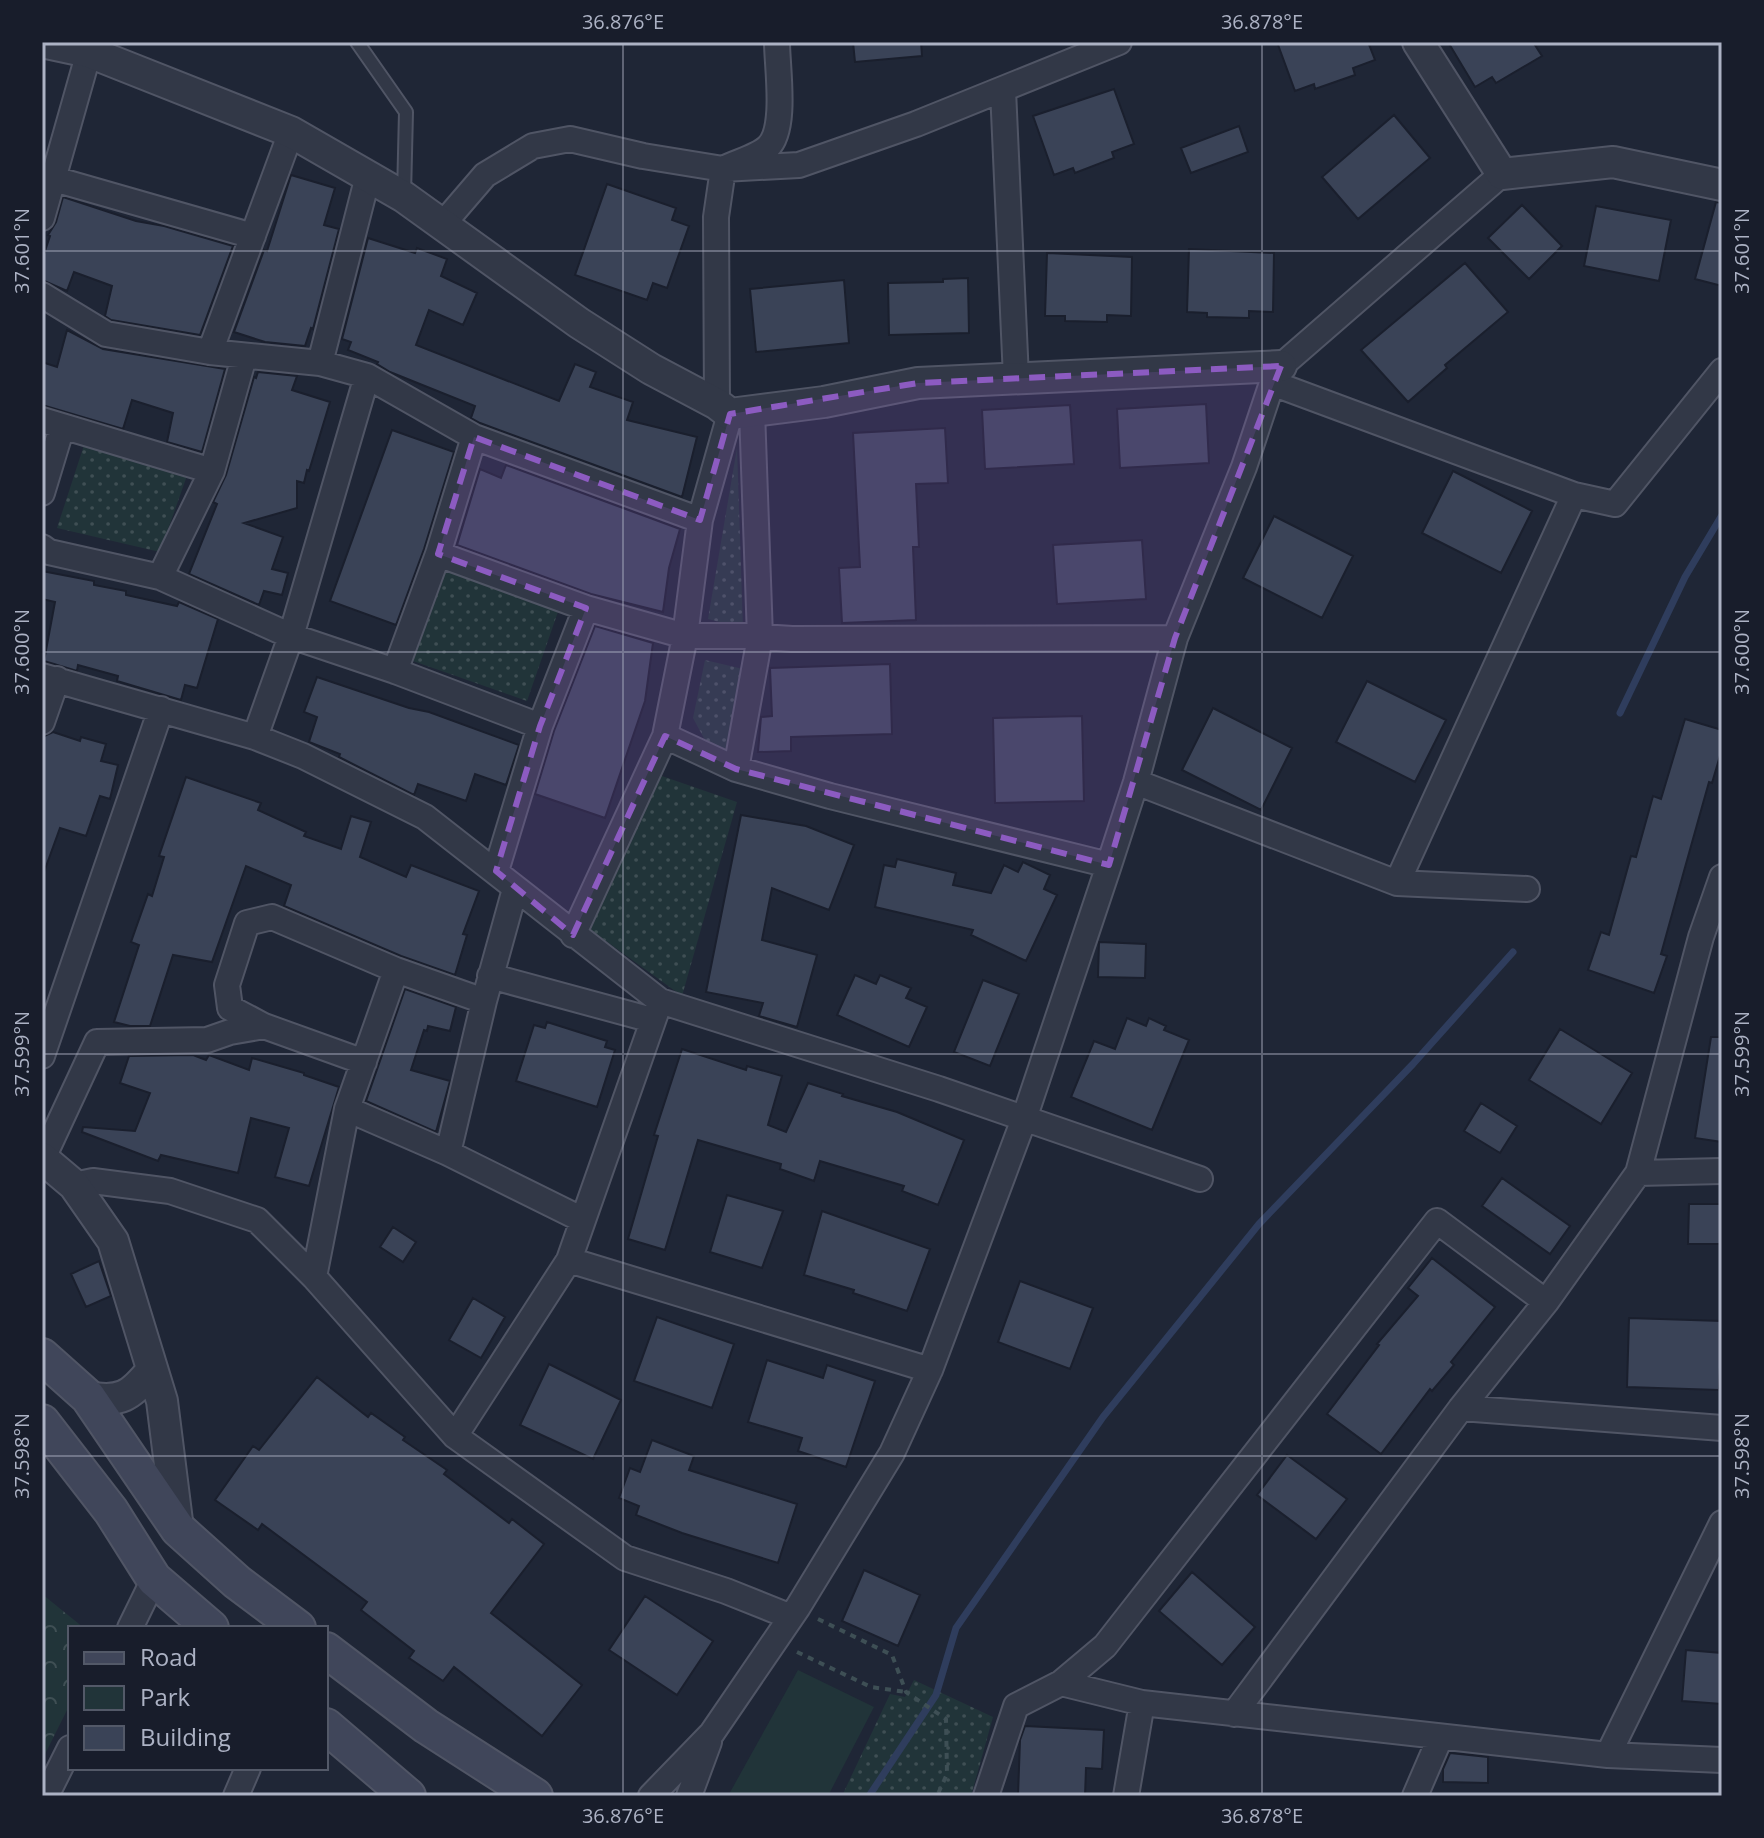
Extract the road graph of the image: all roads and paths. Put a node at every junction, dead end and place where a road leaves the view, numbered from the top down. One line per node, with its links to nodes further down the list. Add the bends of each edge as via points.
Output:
1 (42, 42): 6 (street)
2 (357, 42): 14 (lane, via 406,112)
3 (777, 42): 9 (street, via 775,138 766,150)
4 (1119, 42): 7 (street)
5 (1418, 42): 10 (street)
6 (89, 52): 8 (street); 12 (street)
7 (1003, 90): 9 (street, via 799,165); 25 (street)
8 (291, 132): 11 (street); 17 (street)
9 (723, 169): 16 (street, via 570,139 533,146 485,175); 26 (street, via 716,217)
10 (1502, 174): 13 (street, via 1613,162); 23 (street)
11 (368, 176): 14 (street); 21 (street)
12 (54, 179): 15 (street); 17 (street)
13 (1722, 185)
14 (404, 197): 16 (street)
15 (42, 218)
16 (442, 225): 26 (street, via 651,369)
17 (253, 236): 19 (street)
18 (42, 295): 19 (street, via 106,334)
19 (210, 352): 20 (street)
20 (244, 357): 21 (street); 29 (street)
21 (320, 363): 24 (street)
22 (1722, 371): 31 (street, via 1615,504)
23 (1276, 374): 25 (street); 31 (street); 40 (street)
24 (367, 376): 28 (street); 37 (street)
25 (1016, 378): 26 (street, via 918,383 824,402)
26 (733, 410): 32 (street); 39 (street)
27 (52, 423): 29 (street); 30 (street)
28 (474, 437): 32 (street); 34 (street)
29 (212, 471): 35 (street)
30 (42, 493)
31 (1574, 495): 53 (street)
32 (700, 520): 38 (street)
33 (42, 547): 35 (street)
34 (438, 554): 36 (street); 41 (street)
35 (160, 577): 37 (street)
36 (586, 608): 38 (street); 45 (street)
37 (291, 636): 41 (street); 47 (street)
38 (685, 636): 39 (street); 46 (street)
39 (760, 637): 40 (street); 48 (street)
40 (1175, 638): 49 (street)
41 (395, 671): 45 (street)
42 (50, 677): 43 (street); 44 (street)
43 (161, 709): 47 (street); 62 (street)
44 (42, 722)
45 (540, 726): 51 (street)
46 (665, 736): 48 (street); 56 (street)
47 (255, 737): 51 (street, via 425,817)
48 (736, 769): 50 (street)
49 (1136, 782): 50 (street); 53 (street)
50 (1109, 865): 67 (street)
51 (496, 871): 54 (street)
52 (1722, 877): 57 (street)
53 (1397, 883): 55 (street)
54 (515, 889): 56 (street); 59 (street)
55 (1527, 889)
56 (573, 935): 61 (street)
57 (1712, 938): 71 (street)
58 (396, 970): 60 (street); 63 (street, via 272,917 247,923 227,985 230,1008); 65 (street)
59 (490, 976): 60 (street); 61 (street)
60 (484, 1001): 68 (street)
61 (656, 1010): 67 (street); 74 (street)
62 (49, 1011): 64 (street)
63 (264, 1026): 65 (street); 69 (street, via 207,1040 97,1042)
64 (42, 1056)
65 (364, 1062): 66 (street)
66 (347, 1109): 68 (street); 76 (street)
67 (1024, 1119): 72 (street); 79 (street)
68 (448, 1153): 74 (street)
69 (42, 1158): 73 (street)
70 (1722, 1171): 71 (street)
71 (1638, 1173): 77 (street)
72 (1200, 1179)
73 (74, 1185): 76 (street, via 93,1181 170,1191 257,1220); 80 (street, via 113,1241)
74 (583, 1220): 75 (street)
75 (569, 1260): 79 (street); 85 (street)
76 (314, 1277): 85 (street)
77 (1546, 1302): 82 (street); 95 (street, via 1437,1221 1105,1646)
78 (42, 1356): 81 (main road)
79 (930, 1370): 89 (street, via 892,1453)
80 (151, 1371): 81 (street, via 125,1397); 87 (street, via 162,1401)
81 (88, 1397): 87 (main road)
82 (1461, 1408): 84 (street); 98 (street)
83 (42, 1422): 88 (main road, via 111,1511)
84 (1722, 1428)
85 (455, 1436): 89 (street, via 625,1558)
86 (1722, 1523): 103 (street)
87 (178, 1529): 92 (main road)
88 (154, 1579): 90 (street); 91 (main road)
89 (794, 1612): 93 (street); 96 (path, via 892,1655)
90 (131, 1626)
91 (209, 1626)
92 (295, 1626)
93 (775, 1642): 96 (path, via 871,1687); 100 (street)
94 (328, 1652): 109 (main road, via 426,1726)
95 (1061, 1683): 97 (street); 113 (street, via 1016,1706)
96 (906, 1692): 112 (path, via 946,1719 947,1774)
97 (1142, 1703): 98 (street); 114 (street)
98 (1234, 1714): 101 (street)
99 (328, 1728): 108 (main road)
100 (712, 1733): 110 (street); 111 (street)
101 (1440, 1738): 103 (street); 115 (street)
102 (68, 1752): 106 (street)
103 (1608, 1755): 104 (street)
104 (1722, 1760)
105 (247, 1770): 107 (street)
106 (46, 1796)
107 (236, 1796)
108 (408, 1796)
109 (535, 1796)
110 (651, 1796)
111 (689, 1796)
112 (937, 1796)
113 (986, 1796)
114 (1126, 1796)
115 (1415, 1796)

